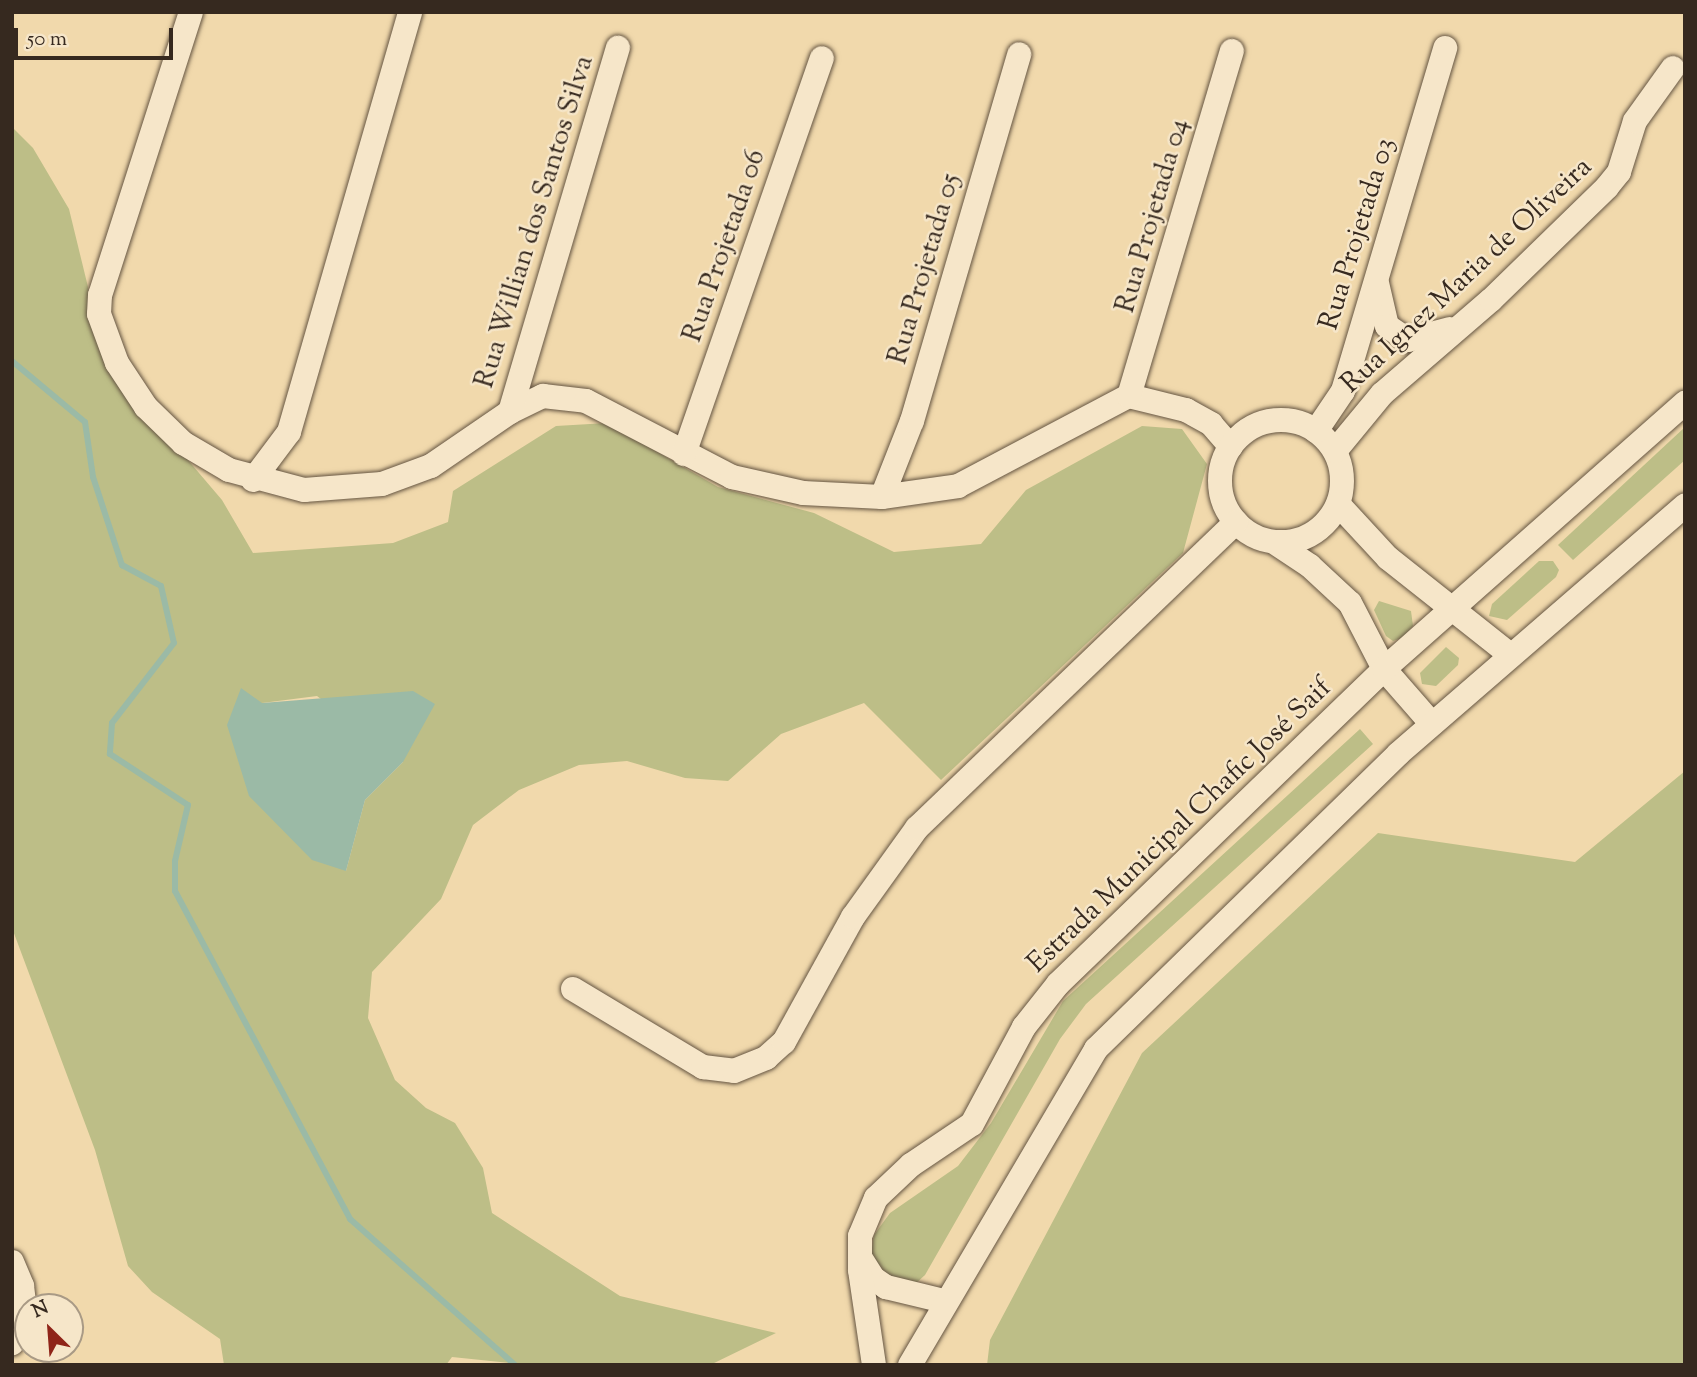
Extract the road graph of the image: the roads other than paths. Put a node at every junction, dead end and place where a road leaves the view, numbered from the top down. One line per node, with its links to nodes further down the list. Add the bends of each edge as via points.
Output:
1 (410, 12): 18 (street, via 289,432)
2 (182, 16): 18 (street, via 100,295 99,314 106,339 146,407 183,443)
3 (618, 48): 13 (street, Rua Willian dos Santos Silva)
4 (1444, 48): 9 (street, Rua Projetada 03)
5 (1232, 51): 11 (street, Rua Projetada 04)
6 (1019, 54): 19 (street, Rua Projetada 05, via 912,421)
7 (822, 58): 17 (street, Rua Projetada 06)
8 (1673, 68): 10 (street, Rua Ignez Maria de Oliveira, via 1635,121 1619,172)
9 (1376, 279): 10 (street, via 1387,326 1408,340 1444,333); 14 (street, Rua Projetada 03, via 1343,391)
10 (1491, 300): 16 (street, Rua Ignez Maria de Oliveira, via 1382,394)
11 (1129, 396): 15 (street, via 1186,410 1211,424); 19 (street, via 958,486)
12 (1685, 403): 24 (street, Estrada Municipal Chafic José Saif)
13 (510, 412): 17 (street, via 543,396 586,401); 18 (street, via 431,466 382,484 330,491)
14 (1316, 431): 15 (street, via 1291,421 1263,423); 16 (street)
15 (1231, 447): 22 (street, via 1220,485)
16 (1335, 451): 20 (street, via 1342,477)
17 (684, 454): 19 (street, via 765,488)
18 (253, 480)
19 (882, 497)
20 (1338, 504): 23 (street, via 1320,529 1290,542); 24 (street, via 1388,558)
21 (1685, 505): 25 (street, via 1598,584)
22 (1236, 522): 23 (street, via 1253,536); 28 (street, via 917,828 853,917 784,1042 766,1058 733,1071 703,1067)
23 (1274, 542): 26 (street, via 1310,566 1350,603)
24 (1453, 608): 25 (street); 26 (street, Estrada Municipal Chafic José Saif)
25 (1509, 654): 27 (street)
26 (1384, 668): 27 (street); 29 (street, Estrada Municipal Chafic José Saif, via 1058,984 1024,1027 972,1124 911,1165 876,1198 860,1236)
27 (1432, 724): 31 (street, via 1096,1049 982,1247)
28 (573, 989)
29 (860, 1256): 31 (street, via 873,1278 886,1286); 33 (street, Estrada Municipal Chafic José Saif)
30 (12, 1262): 32 (street, via 22,1286 26,1318)
31 (944, 1301): 34 (street)
32 (13, 1343)
33 (874, 1365)
34 (910, 1365)

